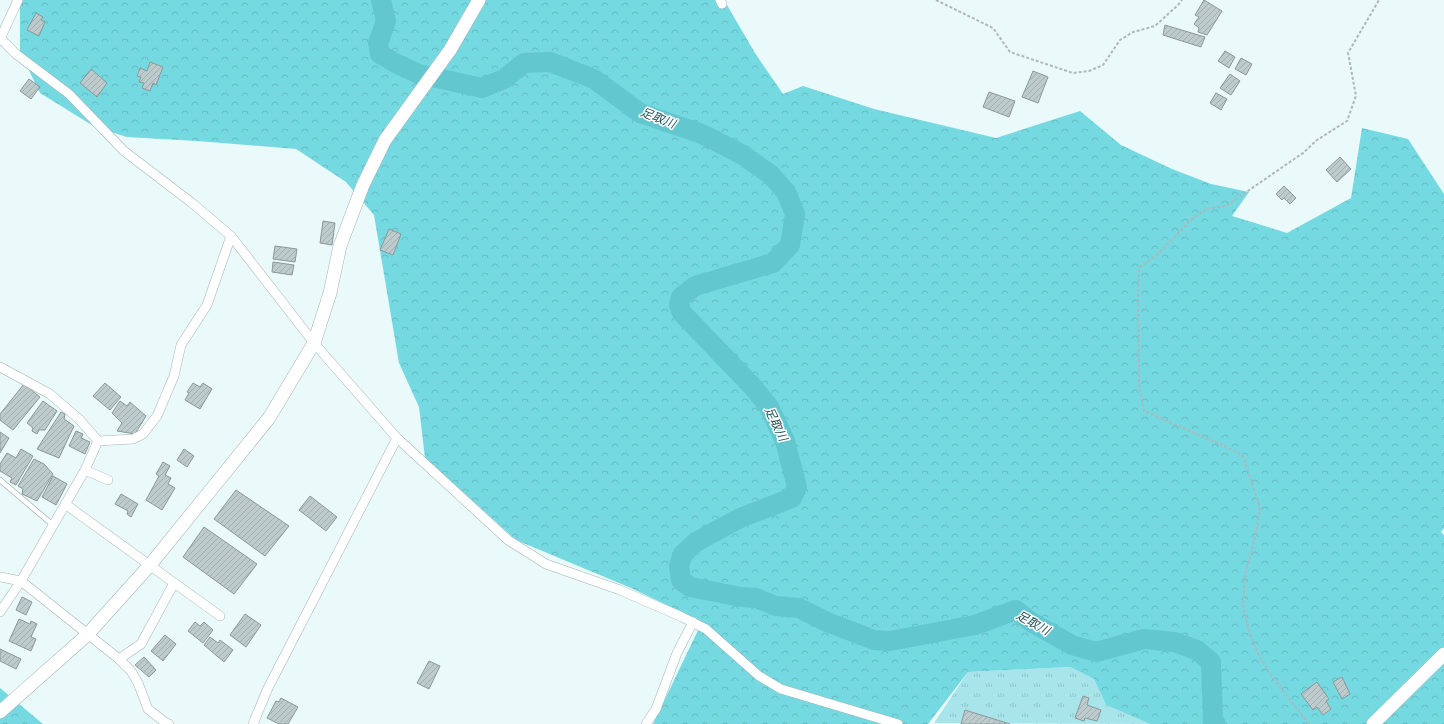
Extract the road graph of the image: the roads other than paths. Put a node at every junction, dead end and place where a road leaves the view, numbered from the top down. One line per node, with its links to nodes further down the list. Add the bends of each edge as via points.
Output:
1 (18, 0): 3 (street)
2 (479, 0): 5 (street, via 450,50 385,140 363,185 340,246 330,292)
3 (0, 38): 4 (street, via 16,54 69,94 124,151)
4 (230, 236): 5 (street); 8 (street, via 207,305 181,345 174,376 157,416 143,434 133,439)
5 (314, 343): 7 (street); 14 (street, via 269,418)
6 (0, 367): 8 (street, via 50,394 80,420)
7 (396, 438): 20 (street, via 508,540 546,564 620,590); 27 (street, via 268,688)
8 (98, 441): 9 (street)
9 (85, 470): 11 (street); 12 (street)
10 (0, 480): 13 (lane)
11 (108, 480)
12 (65, 504): 13 (street); 14 (street)
13 (53, 525): 16 (street)
14 (150, 565): 17 (street); 21 (street)
15 (0, 577): 16 (street)
16 (21, 581): 18 (street); 21 (street)
17 (174, 583): 19 (street); 23 (street, via 141,644)
18 (0, 612)
19 (220, 616)
20 (693, 622): 28 (street, via 677,653 656,709); 29 (street, via 706,629 759,676 782,689)
21 (87, 635): 23 (street); 24 (street)
22 (1444, 654): 30 (street)
23 (119, 659): 25 (street, via 131,671 148,709)
24 (0, 712)
25 (166, 724): 26 (street)
26 (169, 724)
27 (253, 724)
28 (646, 724)
29 (898, 724)
30 (1373, 724)

